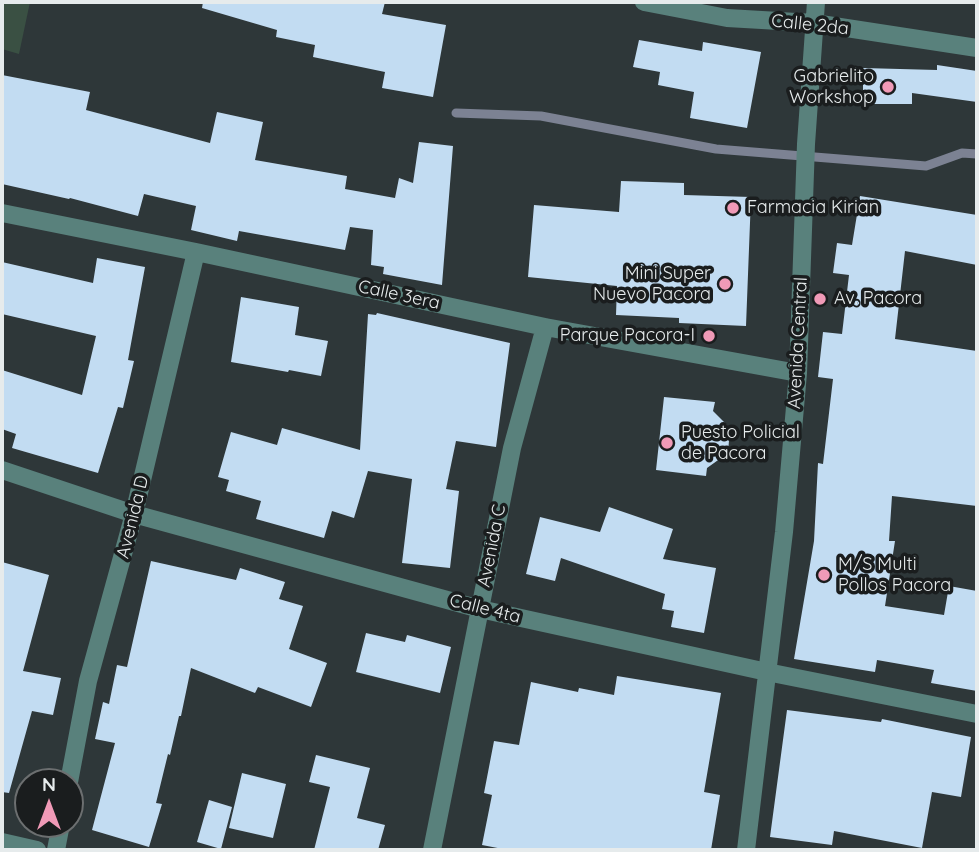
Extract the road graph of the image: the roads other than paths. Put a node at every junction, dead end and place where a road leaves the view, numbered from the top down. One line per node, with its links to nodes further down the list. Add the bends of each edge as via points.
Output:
1 (644, 2): 3 (street, Calle 2da, via 727,18)
2 (816, 2): 3 (street, Avenida Central)
3 (814, 23): 4 (street, Calle 2da); 8 (street, Avenida Central)
4 (977, 48)
5 (2, 213): 6 (street, Calle 3era)
6 (196, 251): 7 (street, Calle 3era); 10 (street, Avenida D)
7 (545, 327): 8 (street, Calle 3era); 11 (street, Avenida C, via 512,447)
8 (798, 373): 12 (street, Avenida Central)
9 (2, 470): 10 (street, Calle 4ta)
10 (134, 513): 11 (street, Calle 4ta); 14 (street, Avenida D, via 88,681)
11 (480, 609): 12 (street, Calle 4ta); 17 (street, Avenida C)
12 (767, 672): 13 (street, Calle 4ta); 18 (street, Avenida Central)
13 (977, 714)
14 (72, 768)
15 (2, 842): 16 (street)
16 (37, 850)
17 (432, 850)
18 (746, 850)

